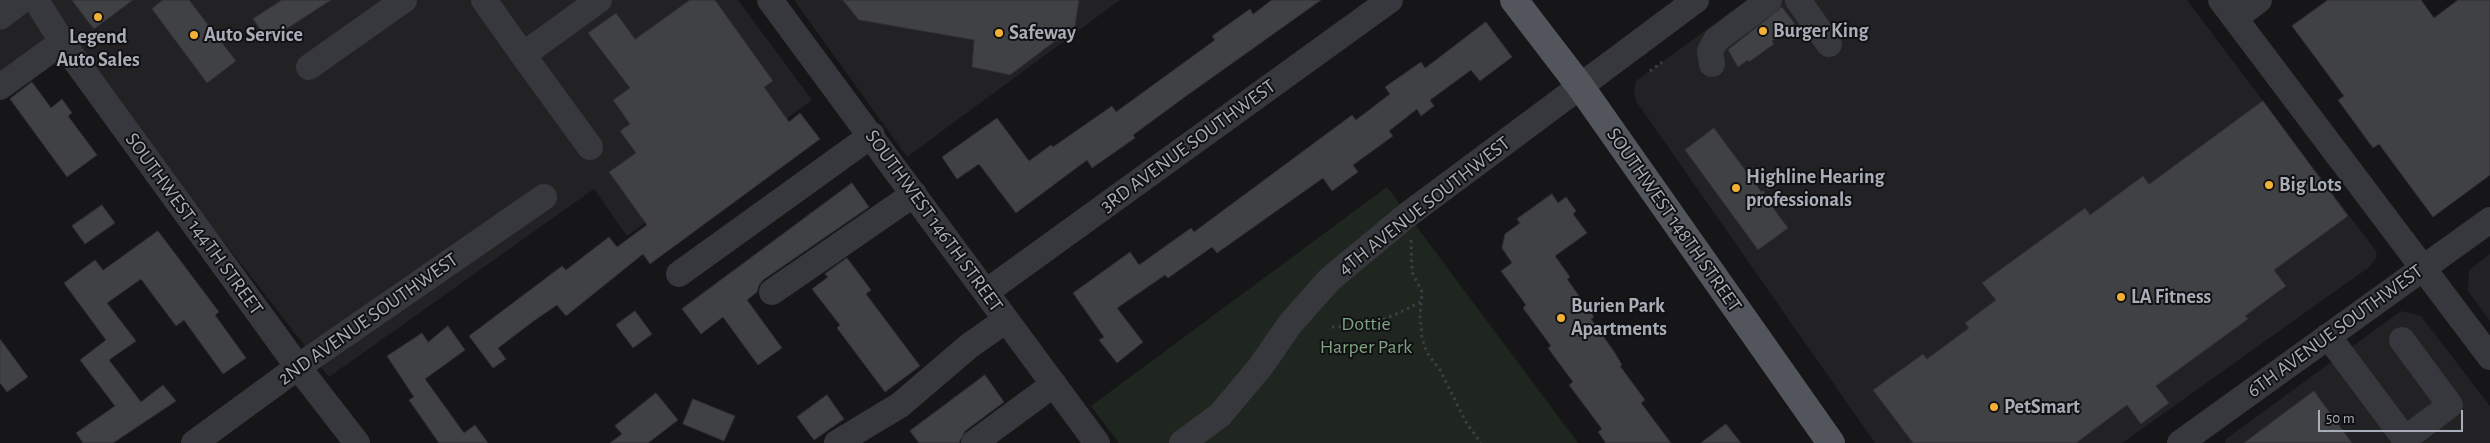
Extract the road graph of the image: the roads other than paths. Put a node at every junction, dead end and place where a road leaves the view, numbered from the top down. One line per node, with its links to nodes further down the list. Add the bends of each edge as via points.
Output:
1 (22, 0): 14 (street)
2 (36, 0): 15 (street, SOUTHWEST 144TH STREET)
3 (404, 0): 19 (street)
4 (484, 0): 17 (street)
5 (599, 0): 17 (street)
6 (770, 0): 22 (street, SOUTHWEST 146TH STREET)
7 (1390, 0): 30 (street, 3RD AVENUE SOUTHWEST)
8 (1514, 0): 20 (main road, SOUTHWEST 148TH STREET)
9 (1696, 0): 20 (street, 4TH AVENUE SOUTHWEST)
10 (1769, 0): 18 (street, via 1716,40 1710,51)
11 (1798, 0): 16 (street)
12 (2259, 0): 13 (street)
13 (2228, 9): 27 (street)
14 (0, 16)
15 (62, 42): 21 (street); 35 (street, SOUTHWEST 144TH STREET)
16 (1829, 44)
17 (523, 54): 23 (street)
18 (1712, 64)
19 (309, 66)
20 (1580, 86): 43 (street, 4TH AVENUE SOUTHWEST, via 1406,216 1330,279 1290,324 1261,366 1220,415); 44 (main road, SOUTHWEST 148TH STREET)
21 (0, 87)
22 (872, 135): 24 (street, SOUTHWEST 146TH STREET); 28 (street)
23 (590, 147)
24 (914, 194): 29 (street); 30 (street, SOUTHWEST 146TH STREET)
25 (544, 197): 35 (street, 2ND AVENUE SOUTHWEST)
26 (2490, 220): 27 (street, 6TH AVENUE SOUTHWEST)
27 (2424, 268): 32 (street, 6TH AVENUE SOUTHWEST); 34 (street)
28 (679, 274)
29 (772, 292)
30 (986, 292): 31 (street, SOUTHWEST 146TH STREET)
31 (1006, 320): 36 (street, SOUTHWEST 146TH STREET); 40 (street, via 969,346 900,406)
32 (2328, 336): 33 (street, via 2405,439 2450,405); 37 (street, 6TH AVENUE SOUTHWEST)
33 (2402, 340)
34 (2490, 357)
35 (298, 367): 38 (street, 2ND AVENUE SOUTHWEST); 39 (street, SOUTHWEST 144TH STREET)
36 (1054, 384): 41 (street); 42 (street, SOUTHWEST 146TH STREET)
37 (2186, 442)
38 (194, 443)
39 (358, 443)
40 (838, 443)
41 (974, 443)
42 (1097, 443)
43 (1182, 443)
44 (1831, 443)

